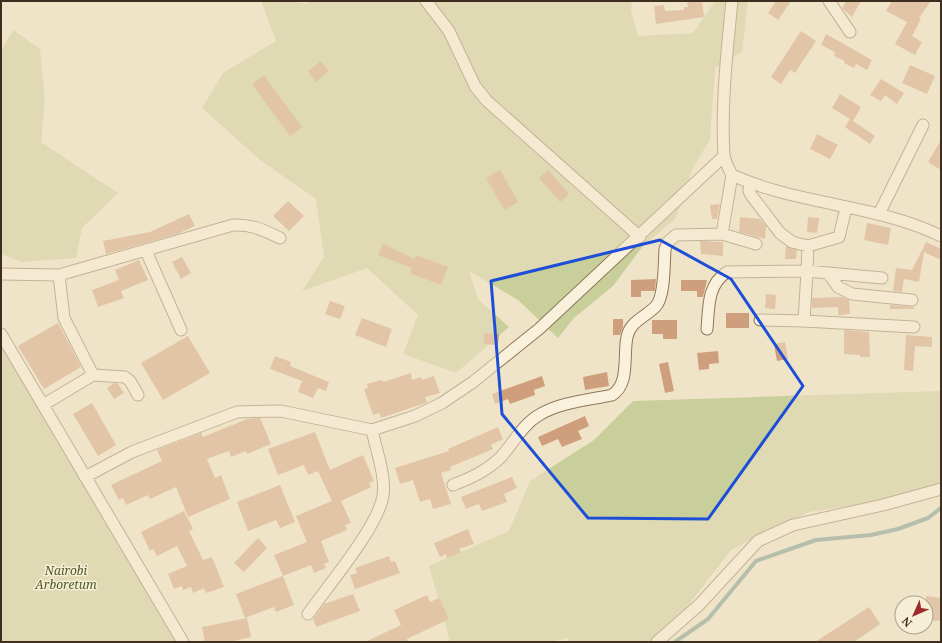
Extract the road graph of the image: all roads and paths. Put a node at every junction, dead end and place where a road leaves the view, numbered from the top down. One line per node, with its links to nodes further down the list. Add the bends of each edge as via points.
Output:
1 (426, 1): 13 (street, via 450,31 475,86 486,100)
2 (732, 1): 6 (street, via 727,57)
3 (829, 1): 4 (street)
4 (850, 32)
5 (923, 125): 10 (street)
6 (724, 156): 7 (street); 13 (street)
7 (732, 175): 8 (street); 11 (street)
8 (750, 184): 9 (street); 16 (street, via 751,195 780,233 792,242)
9 (846, 208): 10 (street); 16 (street, via 839,237)
10 (879, 214): 12 (street)
11 (722, 234): 15 (street); 35 (street, via 676,235 668,242 660,298 656,306 629,330 622,384 618,391 612,395 552,409 538,415 491,466 476,476)
12 (941, 236)
13 (640, 237): 33 (street, via 539,329 473,382 442,403 415,416)
14 (280, 238): 17 (street, via 247,224 233,225)
15 (756, 244)
16 (808, 246): 18 (street)
17 (146, 251): 21 (street); 28 (street)
18 (807, 271): 20 (street); 25 (street); 27 (street, via 727,272 719,277 710,294)
19 (1, 274): 21 (street)
20 (829, 274): 22 (street); 23 (street, via 838,287 852,294)
21 (58, 275): 30 (street, via 64,318)
22 (882, 278)
23 (912, 300)
24 (760, 320): 25 (street)
25 (804, 320): 26 (street)
26 (914, 327)
27 (707, 329)
28 (182, 330)
29 (1, 334): 32 (street)
30 (94, 375): 31 (street, via 125,377); 32 (street)
31 (138, 395)
32 (43, 405): 34 (street)
33 (372, 430): 34 (street, via 281,411 237,412 132,452); 37 (street, via 383,481 383,497 368,531)
34 (85, 477): 38 (street)
35 (453, 485)
36 (941, 489): 39 (street, via 884,505 793,525 758,540 699,605)
37 (308, 614)
38 (183, 642)
39 (657, 642)

